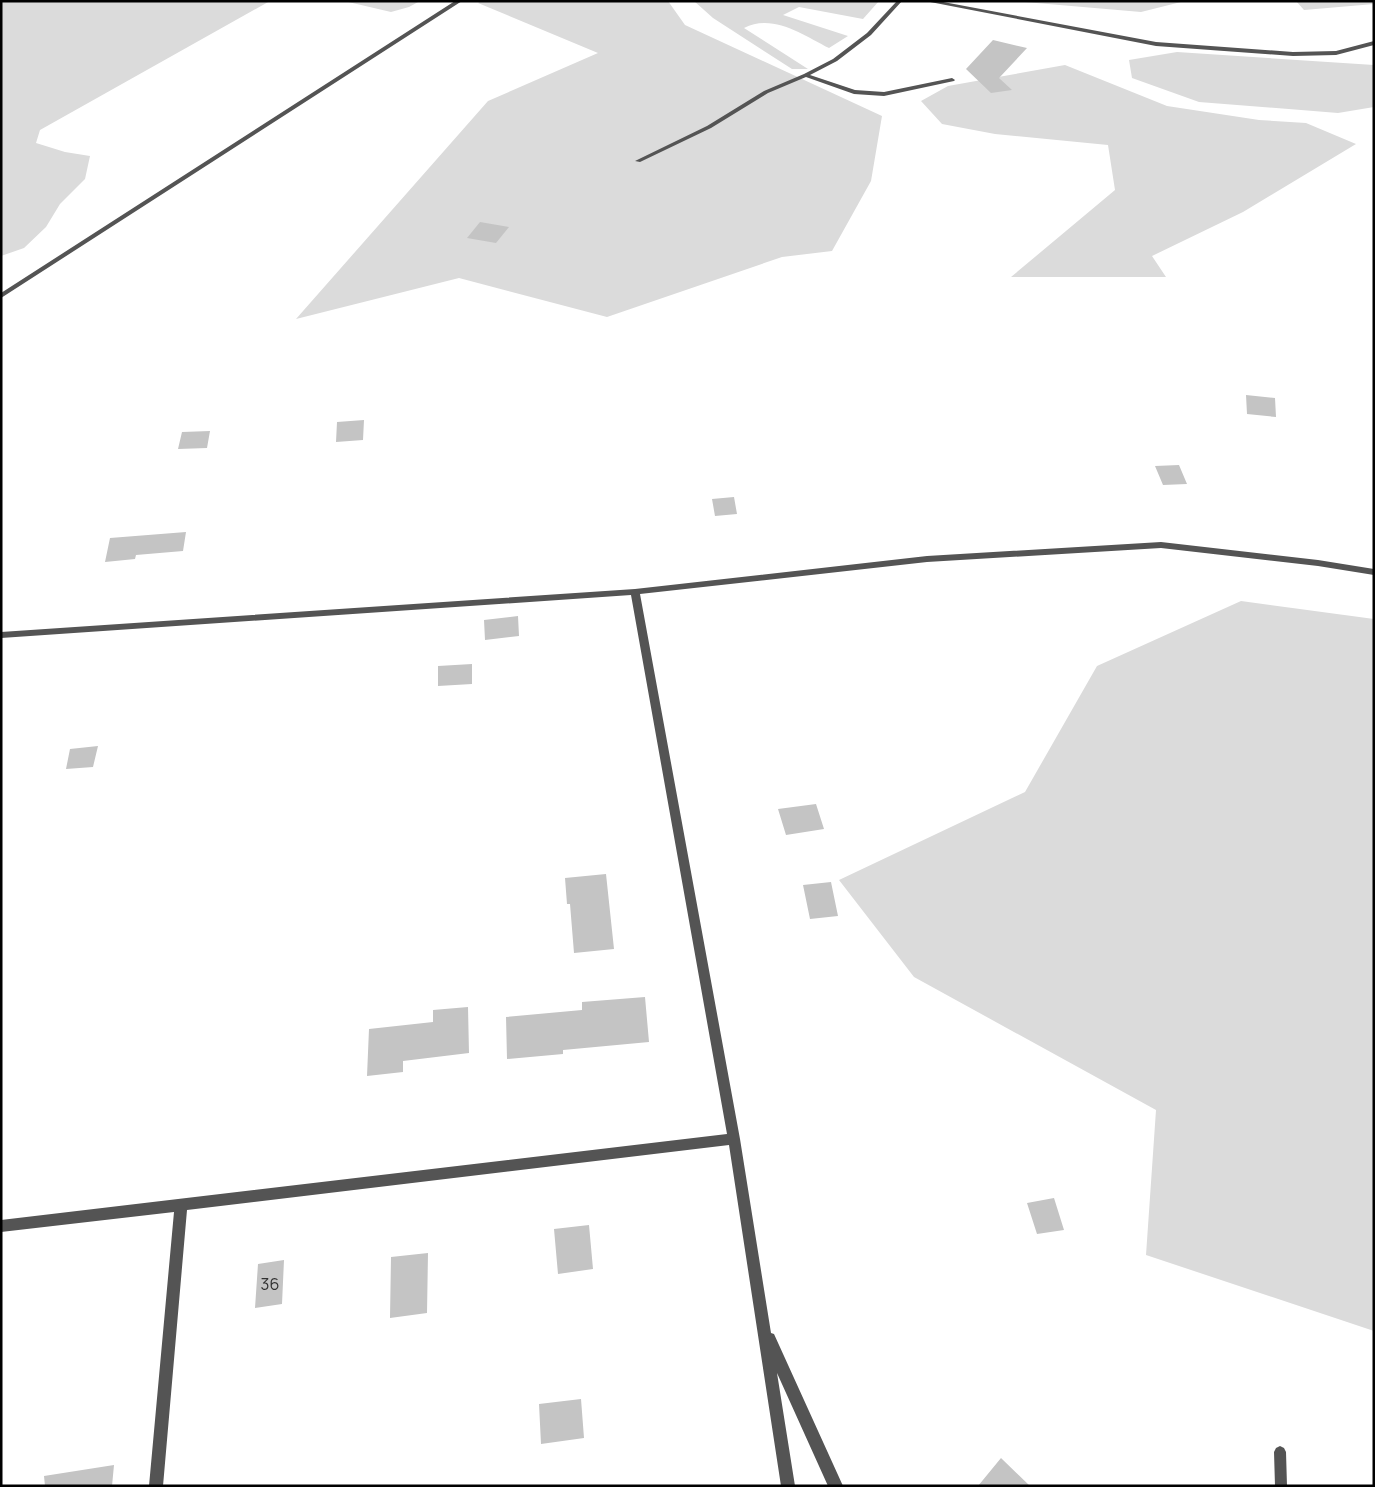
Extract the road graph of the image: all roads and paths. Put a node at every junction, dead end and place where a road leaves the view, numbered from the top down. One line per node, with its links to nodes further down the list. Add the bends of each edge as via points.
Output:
1 (459, 1): 8 (street)
2 (900, 1): 5 (lane, via 869,34 835,60)
3 (928, 1): 4 (street, via 1156,44 1293,54 1336,53)
4 (1374, 43)
5 (806, 75): 6 (lane, via 854,92 884,94); 7 (lane, via 766,92 709,127)
6 (952, 80)
7 (638, 161)
8 (1, 296)
9 (1374, 572): 10 (street, via 1161,545 927,559)
10 (635, 592): 11 (street); 12 (street)
11 (1, 636)
12 (734, 1138): 13 (street); 15 (street)
13 (181, 1205): 14 (street); 17 (street)
14 (1, 1226)
15 (764, 1327): 18 (street); 19 (street)
16 (1280, 1452): 20 (lane)
17 (156, 1486)
18 (788, 1486)
19 (836, 1486)
20 (1281, 1486)

